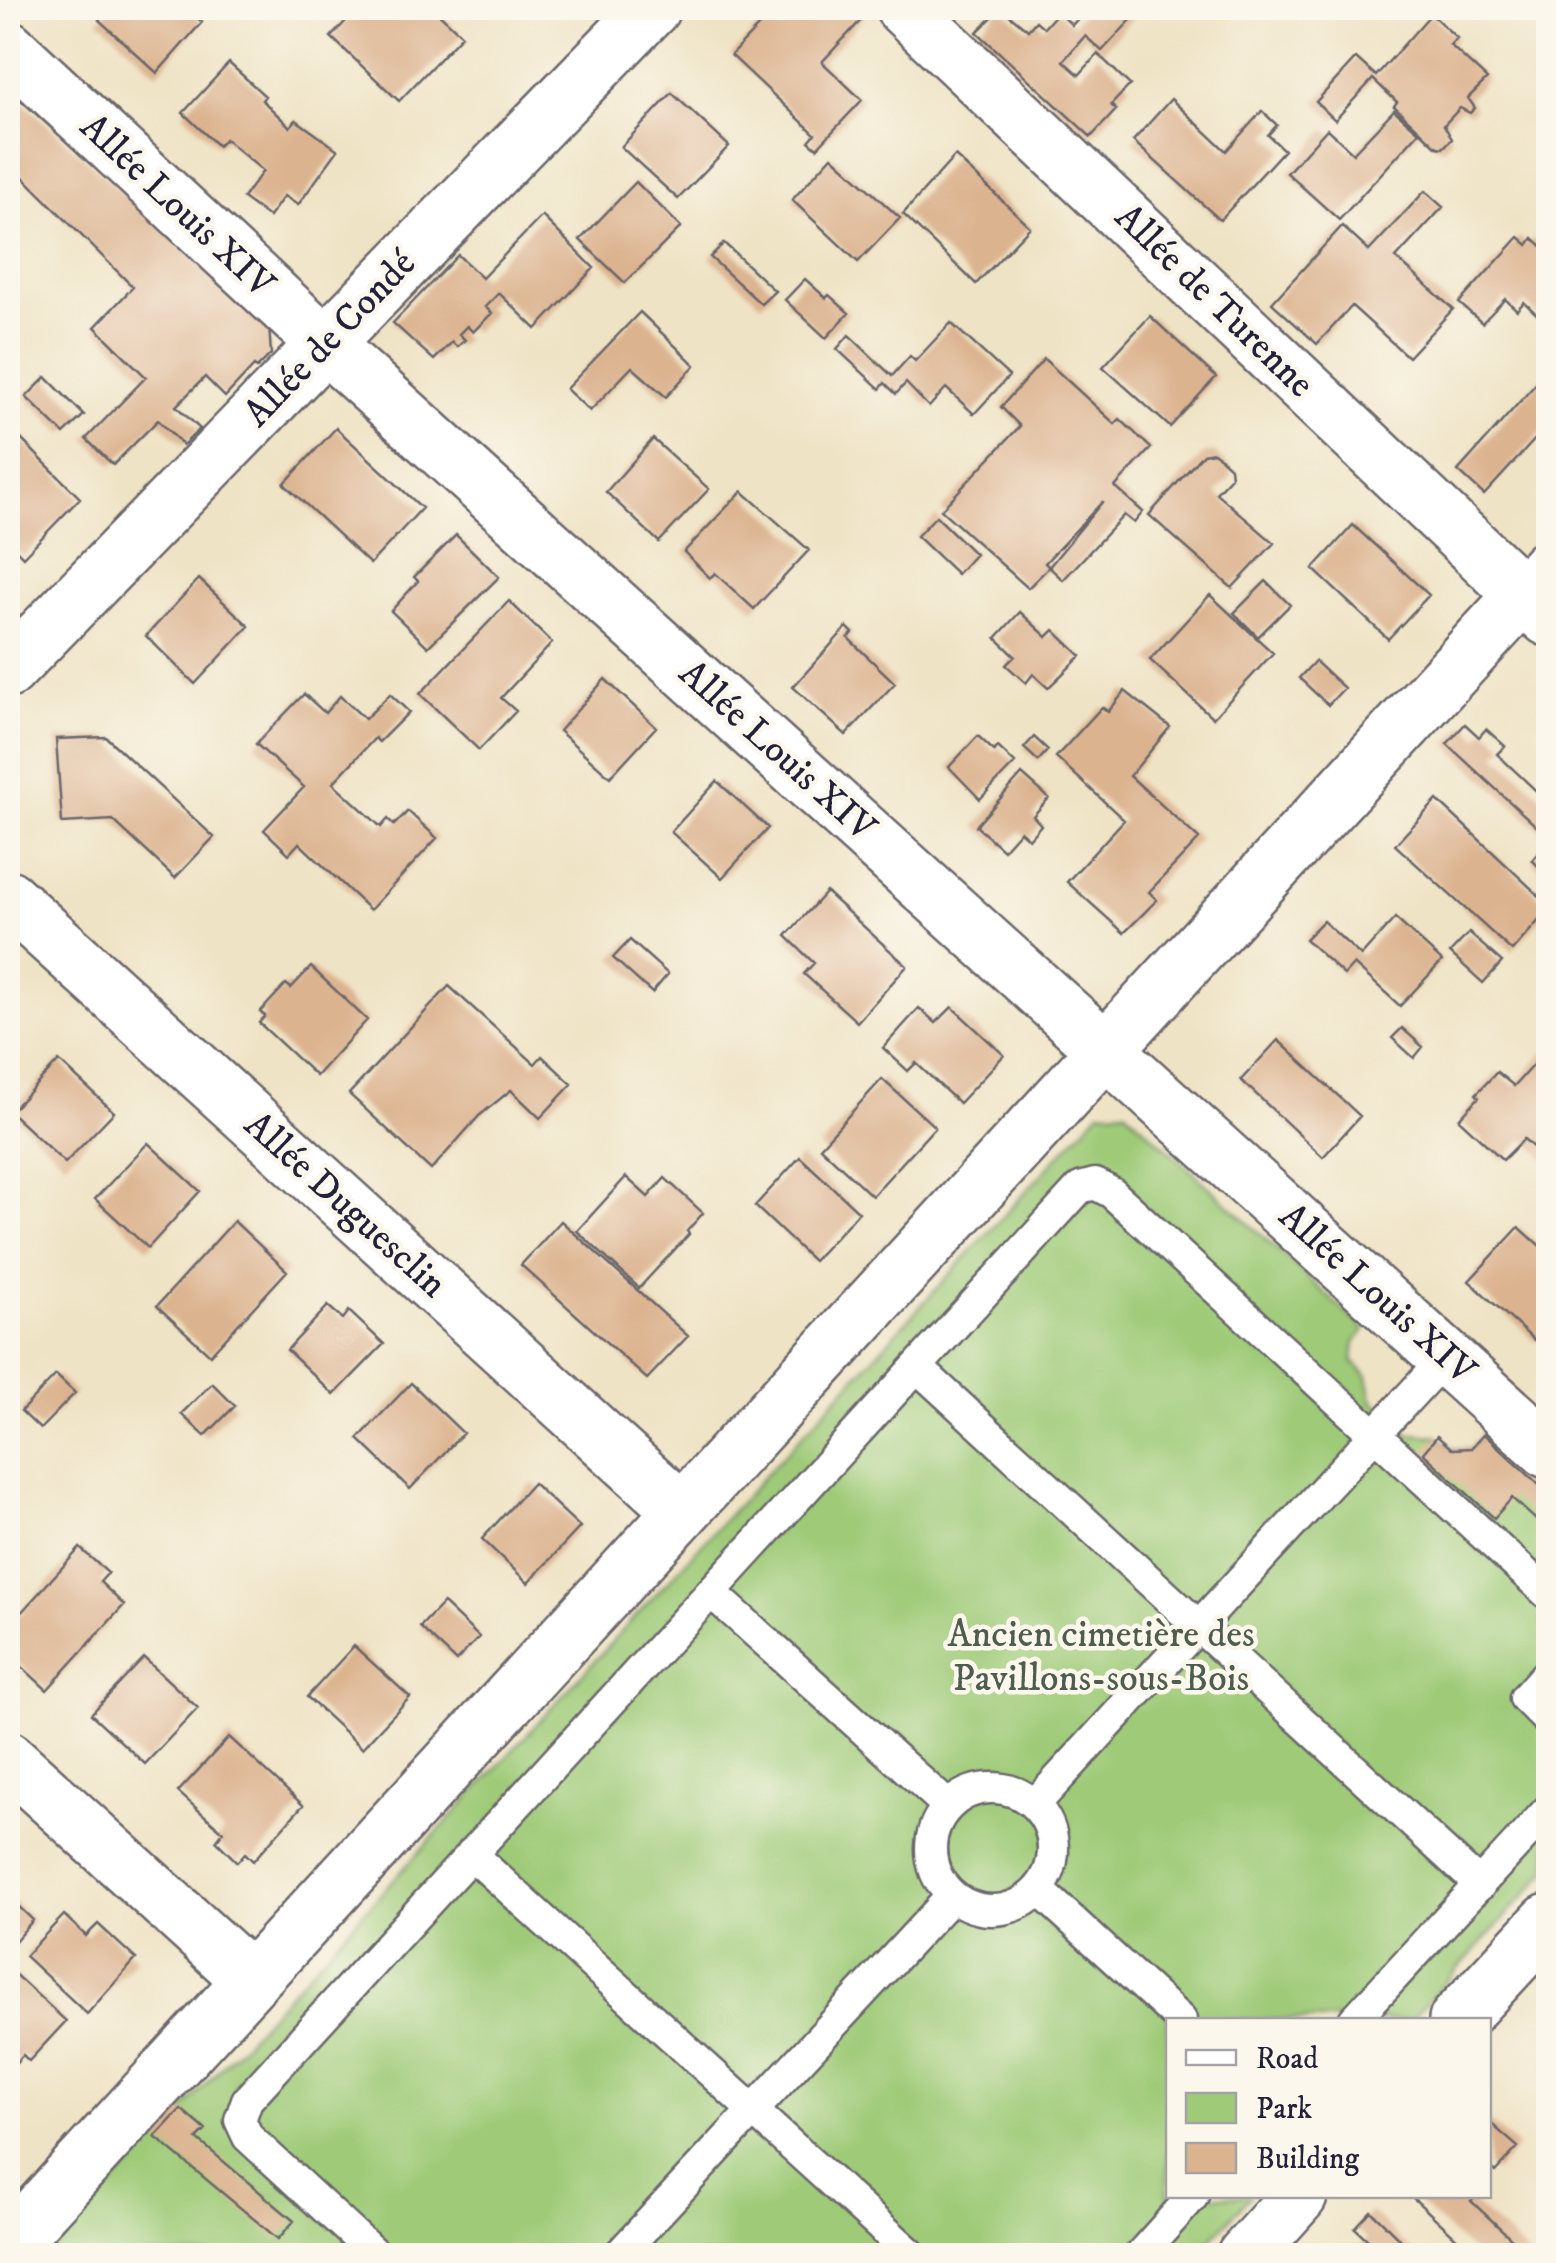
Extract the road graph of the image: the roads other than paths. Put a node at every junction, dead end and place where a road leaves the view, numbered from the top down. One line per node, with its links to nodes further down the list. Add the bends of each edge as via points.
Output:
1 (652, 8): 4 (street, Allée de Condé)
2 (904, 8): 5 (street, Allée de Turenne)
3 (8, 48): 4 (street, Allée Louis XIV)
4 (325, 344): 6 (street, Allée de Condé); 8 (street, Allée Louis XIV)
5 (1540, 594): 8 (street)
6 (8, 670)
7 (8, 898): 13 (street, Allée Duguesclin)
8 (1107, 1048): 9 (street, Allée Louis XIV); 13 (street)
9 (1446, 1357): 11 (lane); 12 (street, Allée Louis XIV)
10 (917, 1367): 11 (lane, via 1073,1195 1095,1184); 14 (lane); 16 (lane)
11 (1375, 1434): 15 (lane); 16 (lane)
12 (1548, 1450)
13 (682, 1512): 28 (street)
14 (711, 1592): 21 (lane); 23 (lane)
15 (1548, 1594)
16 (1198, 1626): 20 (lane); 24 (lane)
17 (1548, 1672): 18 (lane, via 1525,1698)
18 (1548, 1720)
19 (8, 1759): 28 (street)
20 (1035, 1804): 21 (lane, via 1019,1793 981,1788); 25 (lane, via 1053,1837 1054,1855)
21 (948, 1806): 26 (lane, via 931,1842 932,1862)
22 (1548, 1810): 24 (lane)
23 (471, 1854): 32 (lane); 36 (lane, via 241,2109 248,2136)
24 (1480, 1884): 30 (lane)
25 (1038, 1890): 26 (lane, via 1006,1909 968,1906); 29 (lane)
26 (952, 1896): 32 (lane)
27 (1548, 1922): 31 (street)
28 (251, 1980): 35 (street)
29 (1179, 2018)
30 (1356, 2018)
31 (1459, 2018)
32 (753, 2110): 37 (lane); 38 (lane)
33 (1191, 2198): 39 (lane)
34 (1297, 2198): 40 (street)
35 (8, 2245)
36 (377, 2256)
37 (618, 2256)
38 (913, 2256)
39 (1138, 2256)
40 (1245, 2256)

